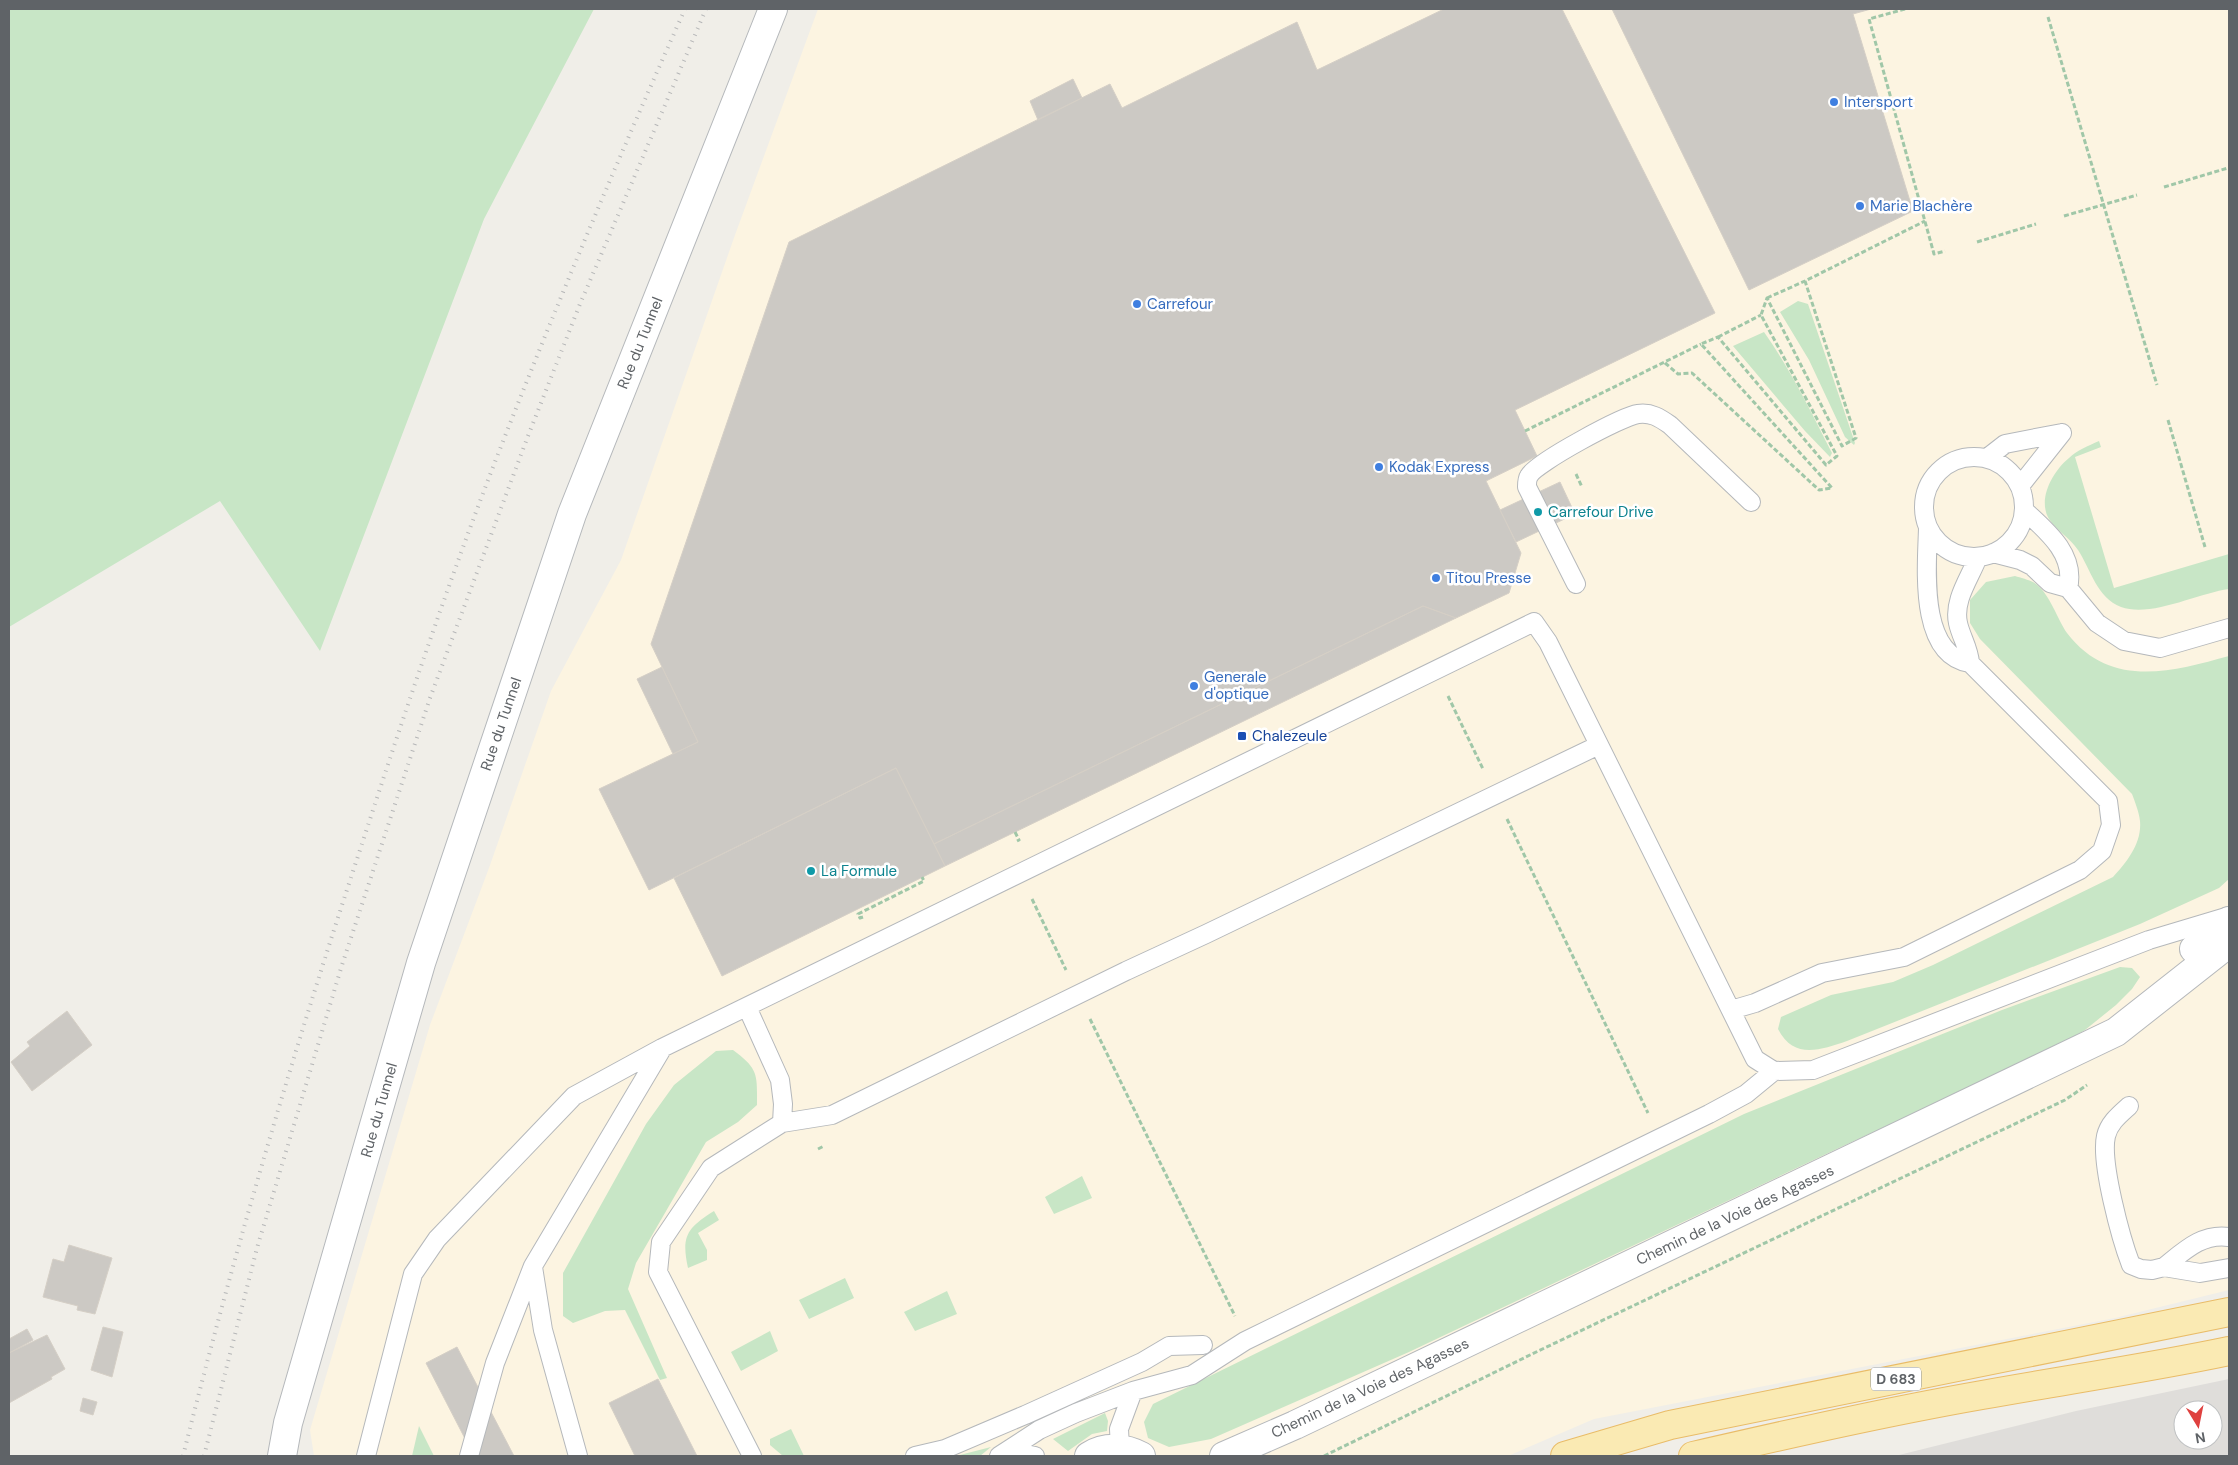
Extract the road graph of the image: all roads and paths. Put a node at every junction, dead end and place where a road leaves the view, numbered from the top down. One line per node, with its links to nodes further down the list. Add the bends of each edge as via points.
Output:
1 (773, 9): 68 (street, Rue du Tunnel, via 562,542 421,963 288,1423)
2 (1905, 9): 9 (path, via 1869,19)
3 (2048, 17): 7 (path)
4 (2228, 168): 5 (path)
5 (2164, 187)
6 (2136, 195): 7 (path)
7 (2104, 205): 8 (path); 19 (path)
8 (2064, 216)
9 (1925, 221): 12 (path, via 1934,254); 13 (path)
10 (2036, 224): 11 (path)
11 (1977, 242)
12 (1945, 251)
13 (1805, 281): 14 (path); 14 (path, via 1856,438 1842,446)
14 (1767, 298): 15 (path)
15 (1761, 315): 16 (path); 16 (path, via 1837,456 1826,465)
16 (1718, 337): 17 (path)
17 (1701, 344): 18 (path); 18 (path, via 1832,488 1819,490 1692,373 1678,374)
18 (1665, 363): 21 (path)
19 (2157, 385)
20 (2168, 420): 27 (path)
21 (1524, 431)
22 (1987, 458): 23 (lane, via 2001,464); 23 (lane, via 2005,444 2062,433); 26 (lane, via 1970,456 1955,460 1930,481 1924,496)
23 (2020, 486): 25 (lane)
24 (1751, 502): 29 (lane, via 1660,417 1636,414 1579,442 1528,476 1527,487)
25 (2025, 511): 28 (lane, via 2016,536 2006,546); 30 (lane, via 2054,540 2066,558 2070,577)
26 (1928, 528): 28 (lane, via 1950,551 1964,556); 32 (lane, via 1926,581 1932,622 1951,656 1959,662)
27 (2205, 547)
28 (1985, 555): 30 (lane, via 2020,560 2032,566 2050,583); 32 (lane, via 1962,592 1958,605 1957,620 1968,647)
29 (1576, 584)
30 (2068, 588): 31 (lane, via 2097,623 2124,641 2160,648)
31 (2229, 628)
32 (1970, 663): 47 (lane, via 2108,801 2111,825 2102,852 2080,870 1904,957 1822,974)
33 (1436, 671): 34 (lane, via 1534,622 1548,642); 35 (path); 46 (lane)
34 (1599, 745): 47 (lane); 54 (lane, via 1126,971 832,1116)
35 (1484, 772)
36 (1505, 815): 55 (path)
37 (1015, 832): 38 (path)
38 (1019, 840)
39 (922, 877): 41 (path, via 924,881 858,914 860,918)
40 (1029, 893): 45 (path)
41 (910, 894)
42 (2229, 916): 51 (lane, via 2149,940 1813,1070)
43 (2229, 921): 50 (street, via 2110,1021)
44 (2229, 944): 50 (street, Chemin de la Voie des Agasses, via 2116,1032)
45 (1069, 976)
46 (747, 1006): 49 (lane); 54 (lane, via 780,1080)
47 (1731, 1010): 51 (lane, via 1755,1059)
48 (1087, 1012): 61 (path)
49 (662, 1048): 57 (lane); 69 (lane, via 574,1096 437,1239 413,1274)
50 (2045, 1064): 78 (street, Chemin de la Voie des Agasses, via 2022,1078)
51 (1774, 1071): 55 (lane, via 1746,1094)
52 (2088, 1084): 79 (path, via 2065,1100)
53 (2129, 1106): 58 (lane, via 2114,1119 2106,1134 2103,1154 2107,1174 2131,1265 2141,1269)
54 (782, 1123): 72 (lane, via 711,1168 661,1242 658,1272)
55 (1660, 1138): 66 (lane, via 1245,1341 1192,1375)
56 (2229, 1237): 58 (lane, via 2214,1236 2200,1240)
57 (533, 1266): 70 (lane, via 495,1363); 71 (lane, via 543,1330)
58 (2164, 1267): 59 (lane, via 2200,1273)
59 (2229, 1268)
60 (2229, 1312): 80 (main road, D 683, via 1670,1425)
61 (1238, 1323)
62 (1203, 1345): 73 (lane, via 1169,1346 1142,1362 1025,1416 945,1449)
63 (2229, 1350): 65 (main road, D 683)
64 (2229, 1355): 65 (main road)
65 (2186, 1360): 81 (main road, D 683, via 1971,1397)
66 (1133, 1391): 67 (lane, via 1119,1428); 74 (lane, via 1039,1430)
67 (1130, 1452): 77 (street, via 1106,1449)
68 (282, 1456)
69 (366, 1456)
70 (469, 1456)
71 (578, 1456)
72 (752, 1456)
73 (915, 1456)
74 (999, 1456)
75 (1004, 1456): 76 (lane, via 1021,1452)
76 (1035, 1456)
77 (1089, 1456)
78 (1224, 1456)
79 (1324, 1456)
80 (1565, 1456)
81 (1693, 1456)

